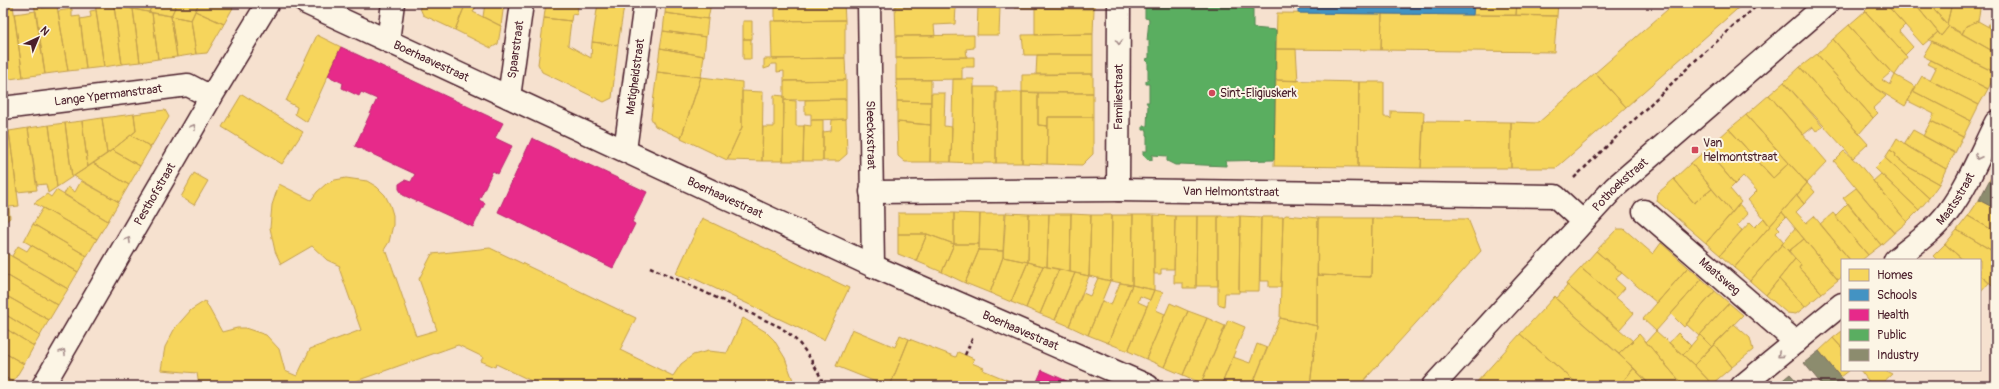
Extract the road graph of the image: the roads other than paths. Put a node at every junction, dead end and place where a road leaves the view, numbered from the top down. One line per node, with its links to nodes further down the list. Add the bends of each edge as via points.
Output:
1 (268, 3): 11 (street, Pesthofstraat)
2 (306, 3): 9 (street, Boerhaavestraat)
3 (393, 3): 9 (street)
4 (522, 3): 10 (street, Spaarstraat)
5 (645, 3): 14 (street, Matigheidstraat)
6 (869, 3): 16 (street, Sleeckxstraat)
7 (1119, 3): 15 (street, Familiestraat, one-way to 15)
8 (1828, 3): 18 (street, Pothoekstraat, via 1615,187)
9 (388, 41): 10 (street, Boerhaavestraat)
10 (509, 97): 14 (street, Boerhaavestraat)
11 (211, 98): 12 (street, Lange Ypermanstraat, via 188,85); 23 (street, Pesthofstraat, one-way to 11)
12 (3, 108)
13 (1996, 122): 19 (street, Maatsstraat, one-way to 19, via 1947,213)
14 (625, 150): 20 (street, Boerhaavestraat)
15 (1118, 190): 16 (street, Van Helmontstraat); 18 (street, Van Helmontstraat, via 1555,196)
16 (871, 192): 20 (street, Sleeckxstraat)
17 (1644, 211): 22 (street, Maatsweg)
18 (1582, 221): 25 (street, Pothoekstraat)
19 (1896, 259)
20 (873, 266): 24 (street, Boerhaavestraat)
21 (1841, 305): 22 (street)
22 (1796, 342): 26 (street, one-way to 26)
23 (43, 386)
24 (1148, 386)
25 (1433, 386)
26 (1742, 386)

